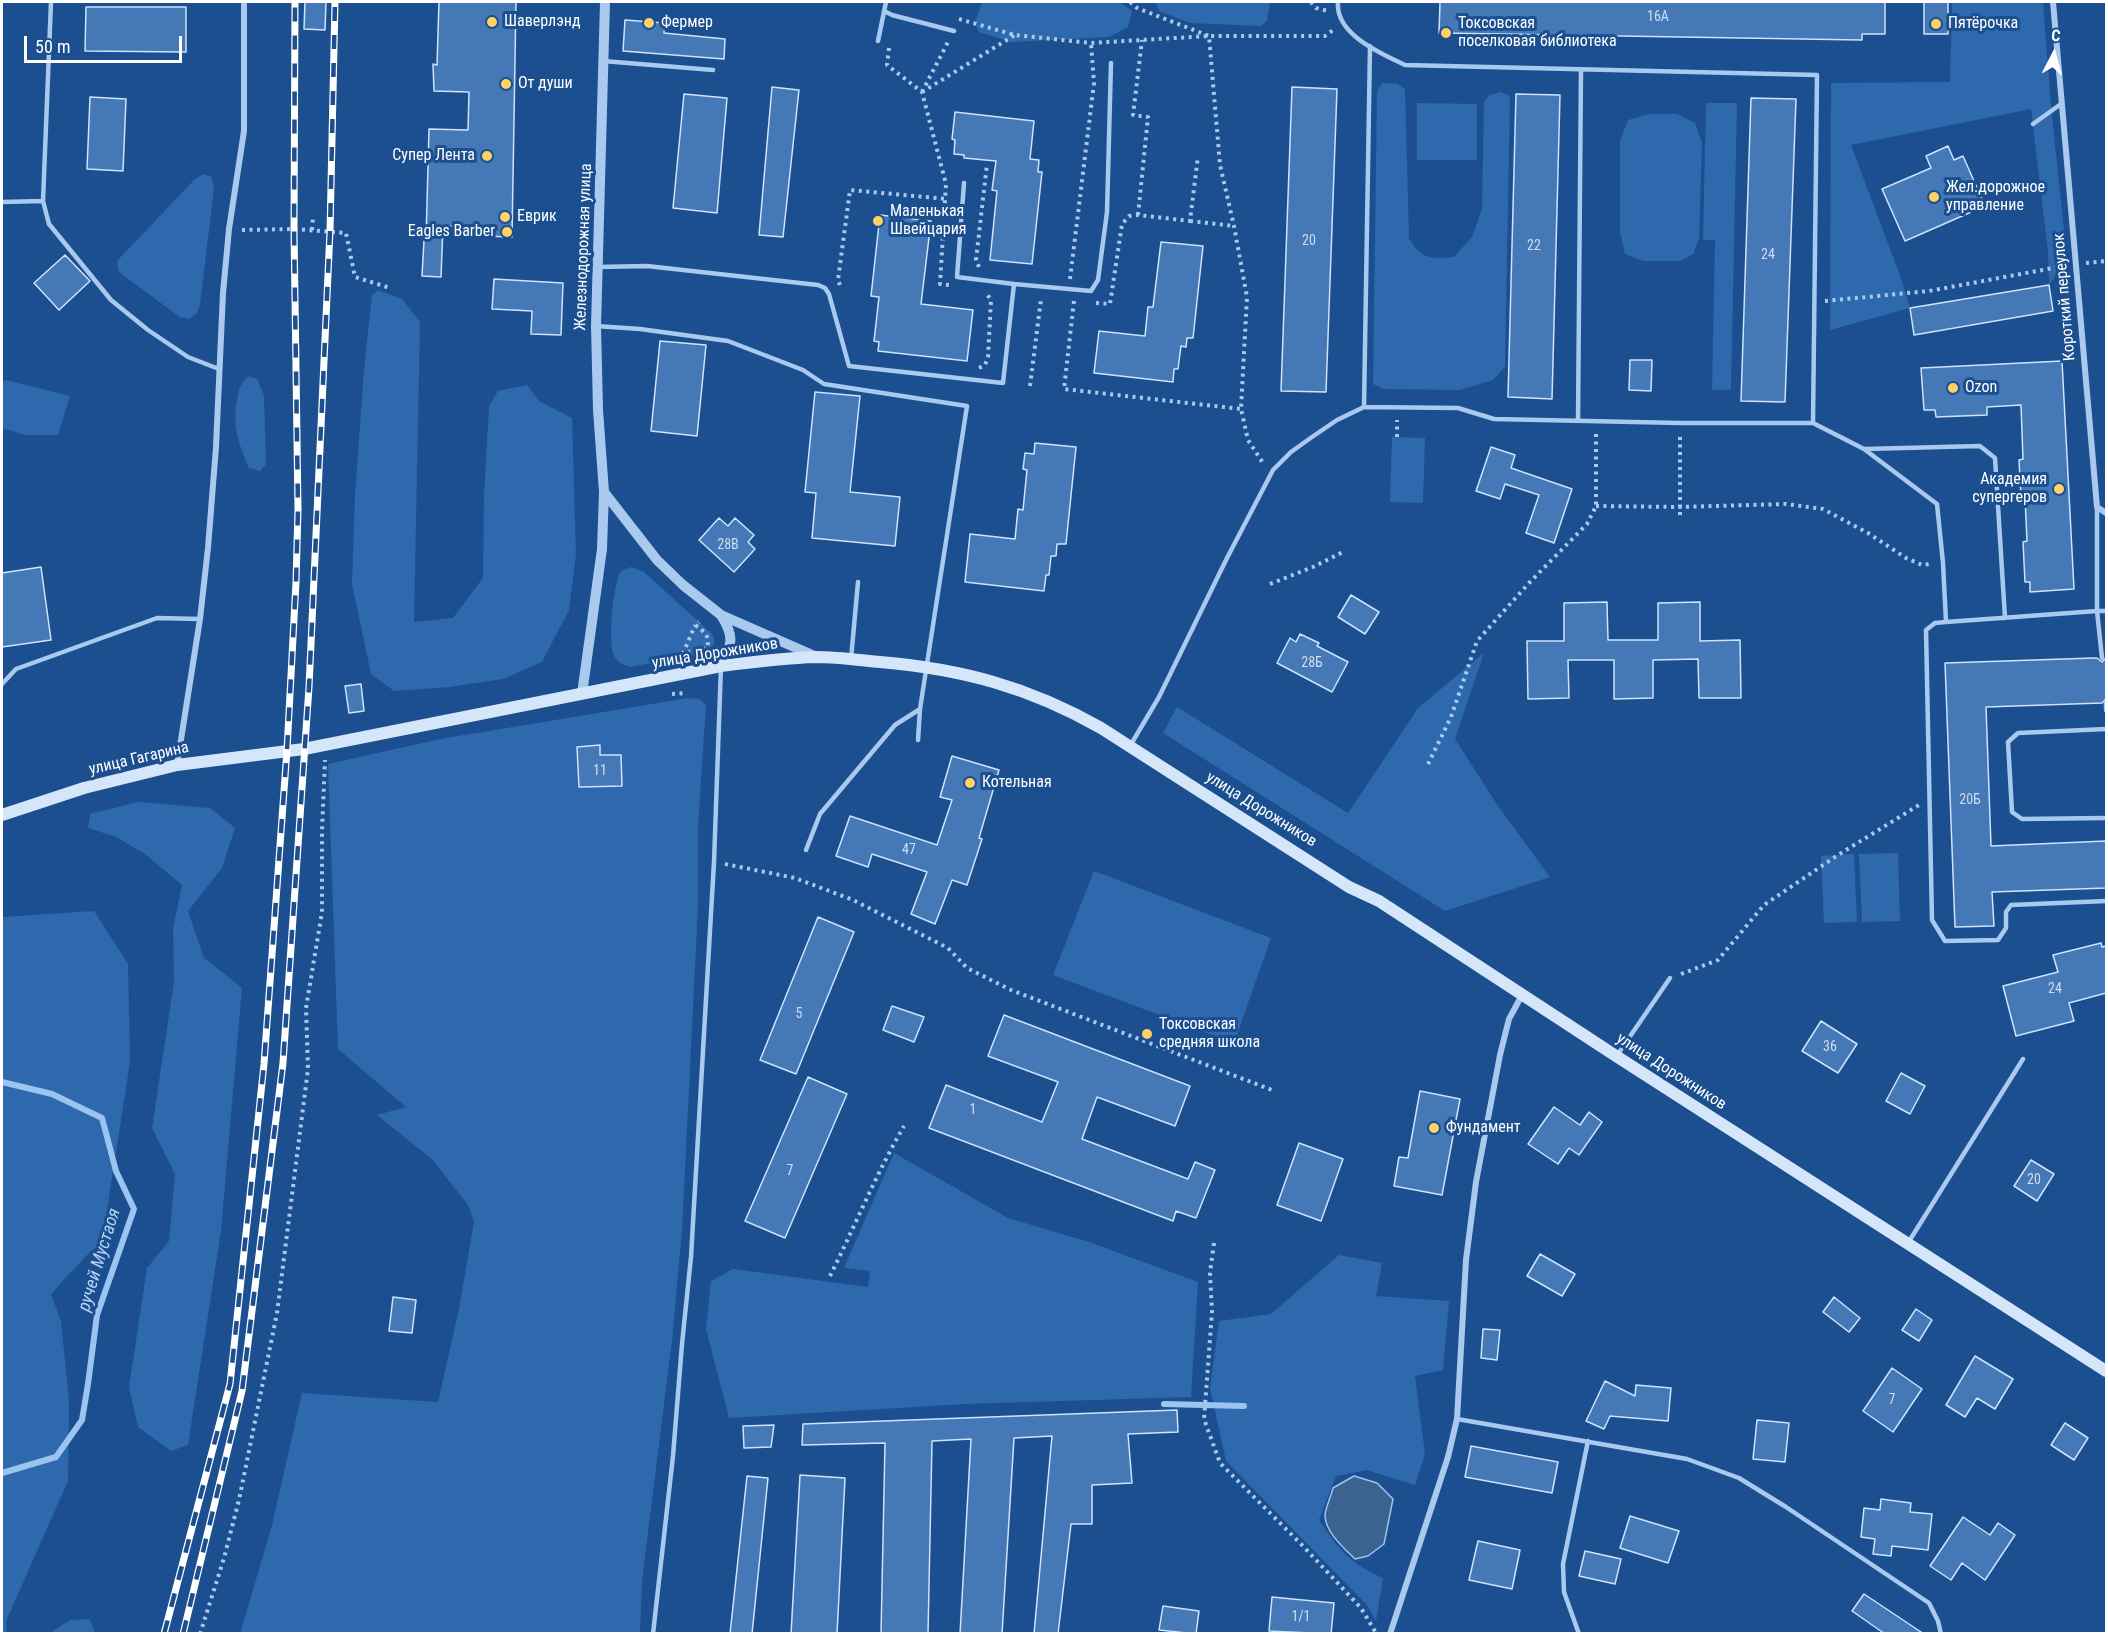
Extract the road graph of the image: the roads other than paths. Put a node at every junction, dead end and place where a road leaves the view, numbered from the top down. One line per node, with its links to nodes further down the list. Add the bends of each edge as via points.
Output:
1 (51, 2): 18 (lane)
2 (244, 2): 23 (street, via 244,131 229,229)
3 (605, 2): 11 (street, Железнодорожная улица)
4 (886, 2): 7 (lane)
5 (1338, 2): 10 (lane, via 1342,24)
6 (2053, 2): 15 (street, Короткий переулок)
7 (884, 10): 8 (lane); 9 (lane)
8 (954, 31)
9 (878, 41)
10 (1370, 46): 14 (lane, via 1405,65); 24 (lane)
11 (603, 61): 13 (lane); 20 (street, Железнодорожная улица)
12 (1111, 63): 21 (lane, via 1107,212 1098,280 1091,291)
13 (713, 70)
14 (1581, 70): 25 (lane); 26 (lane, via 1817,75)
15 (2061, 104): 16 (lane); 29 (street, Короткий переулок)
16 (2033, 124)
17 (964, 183): 21 (lane, via 957,277)
18 (43, 201): 19 (lane); 23 (lane, via 49,224 111,300 188,357)
19 (2, 202)
20 (597, 267): 21 (lane, via 647,266 818,285 828,294 849,366 1003,383); 22 (street, Железнодорожная улица)
21 (1014, 284)
22 (596, 326): 28 (street, Железнодорожная улица); 42 (lane, via 728,341 803,370 824,384 967,406)
23 (219, 369): 36 (street)
24 (1364, 407): 25 (lane, via 1458,408 1494,419); 50 (lane, via 1312,436 1273,470)
25 (1578, 420): 26 (lane)
26 (1813, 423): 27 (lane)
27 (1864, 449): 35 (lane, via 1980,446 1995,458); 37 (lane, via 1936,504)
28 (604, 492): 34 (street, via 657,560); 44 (street, Железнодорожная улица, via 602,549)
29 (2097, 507): 30 (street); 32 (lane)
30 (2106, 513)
31 (858, 582): 40 (lane)
32 (2097, 611): 33 (lane); 35 (lane); 39 (lane)
33 (2106, 611)
34 (721, 615): 38 (street); 41 (street, via 730,629 731,641)
35 (2005, 618): 37 (lane)
36 (200, 619): 43 (lane, via 157,618 16,669); 52 (street)
37 (1946, 622): 56 (lane, via 1935,623 1926,630 1932,920 1945,940 1998,940 2006,928 2006,912 2011,905)
38 (819, 657): 40 (main road, улица Дорожников); 41 (main road, улица Дорожников)
39 (2102, 658)
40 (851, 659): 42 (main road, улица Дорожников)
41 (721, 666): 44 (main road, улица Дорожников); 65 (lane, via 691,1257)
42 (928, 666): 46 (lane); 50 (main road, улица Дорожников, via 1028,692 1071,711)
43 (2, 684)
44 (582, 694): 51 (main road, улица Дорожников)
45 (2106, 702): 47 (lane)
46 (920, 709): 49 (lane); 55 (lane, via 895,725 820,814)
47 (2106, 710)
48 (2106, 729): 54 (lane, via 2018,734 2008,742 2012,812 2022,819)
49 (918, 740)
50 (1130, 747): 58 (main road, улица Дорожников)
51 (287, 750): 52 (main road, улица Гагарина)
52 (177, 765): 53 (main road, улица Гагарина)
53 (2, 813)
54 (2106, 818)
55 (806, 850)
56 (2106, 901)
57 (1671, 978): 59 (lane)
58 (1522, 995): 59 (main road, улица Дорожников); 63 (street, via 1509,1019 1500,1055 1476,1182 1466,1260)
59 (1616, 1056): 61 (main road, улица Дорожников)
60 (2023, 1059): 61 (lane)
61 (1908, 1243): 62 (main road, улица Дорожников)
62 (2106, 1371)
63 (1457, 1419): 64 (lane); 66 (street)
64 (1588, 1441): 67 (lane, via 1563,1564 1564,1592); 68 (lane, via 1687,1459 1739,1478 1929,1603)
65 (653, 1634)
66 (1390, 1634)
67 (1579, 1634)
68 (1941, 1634)

